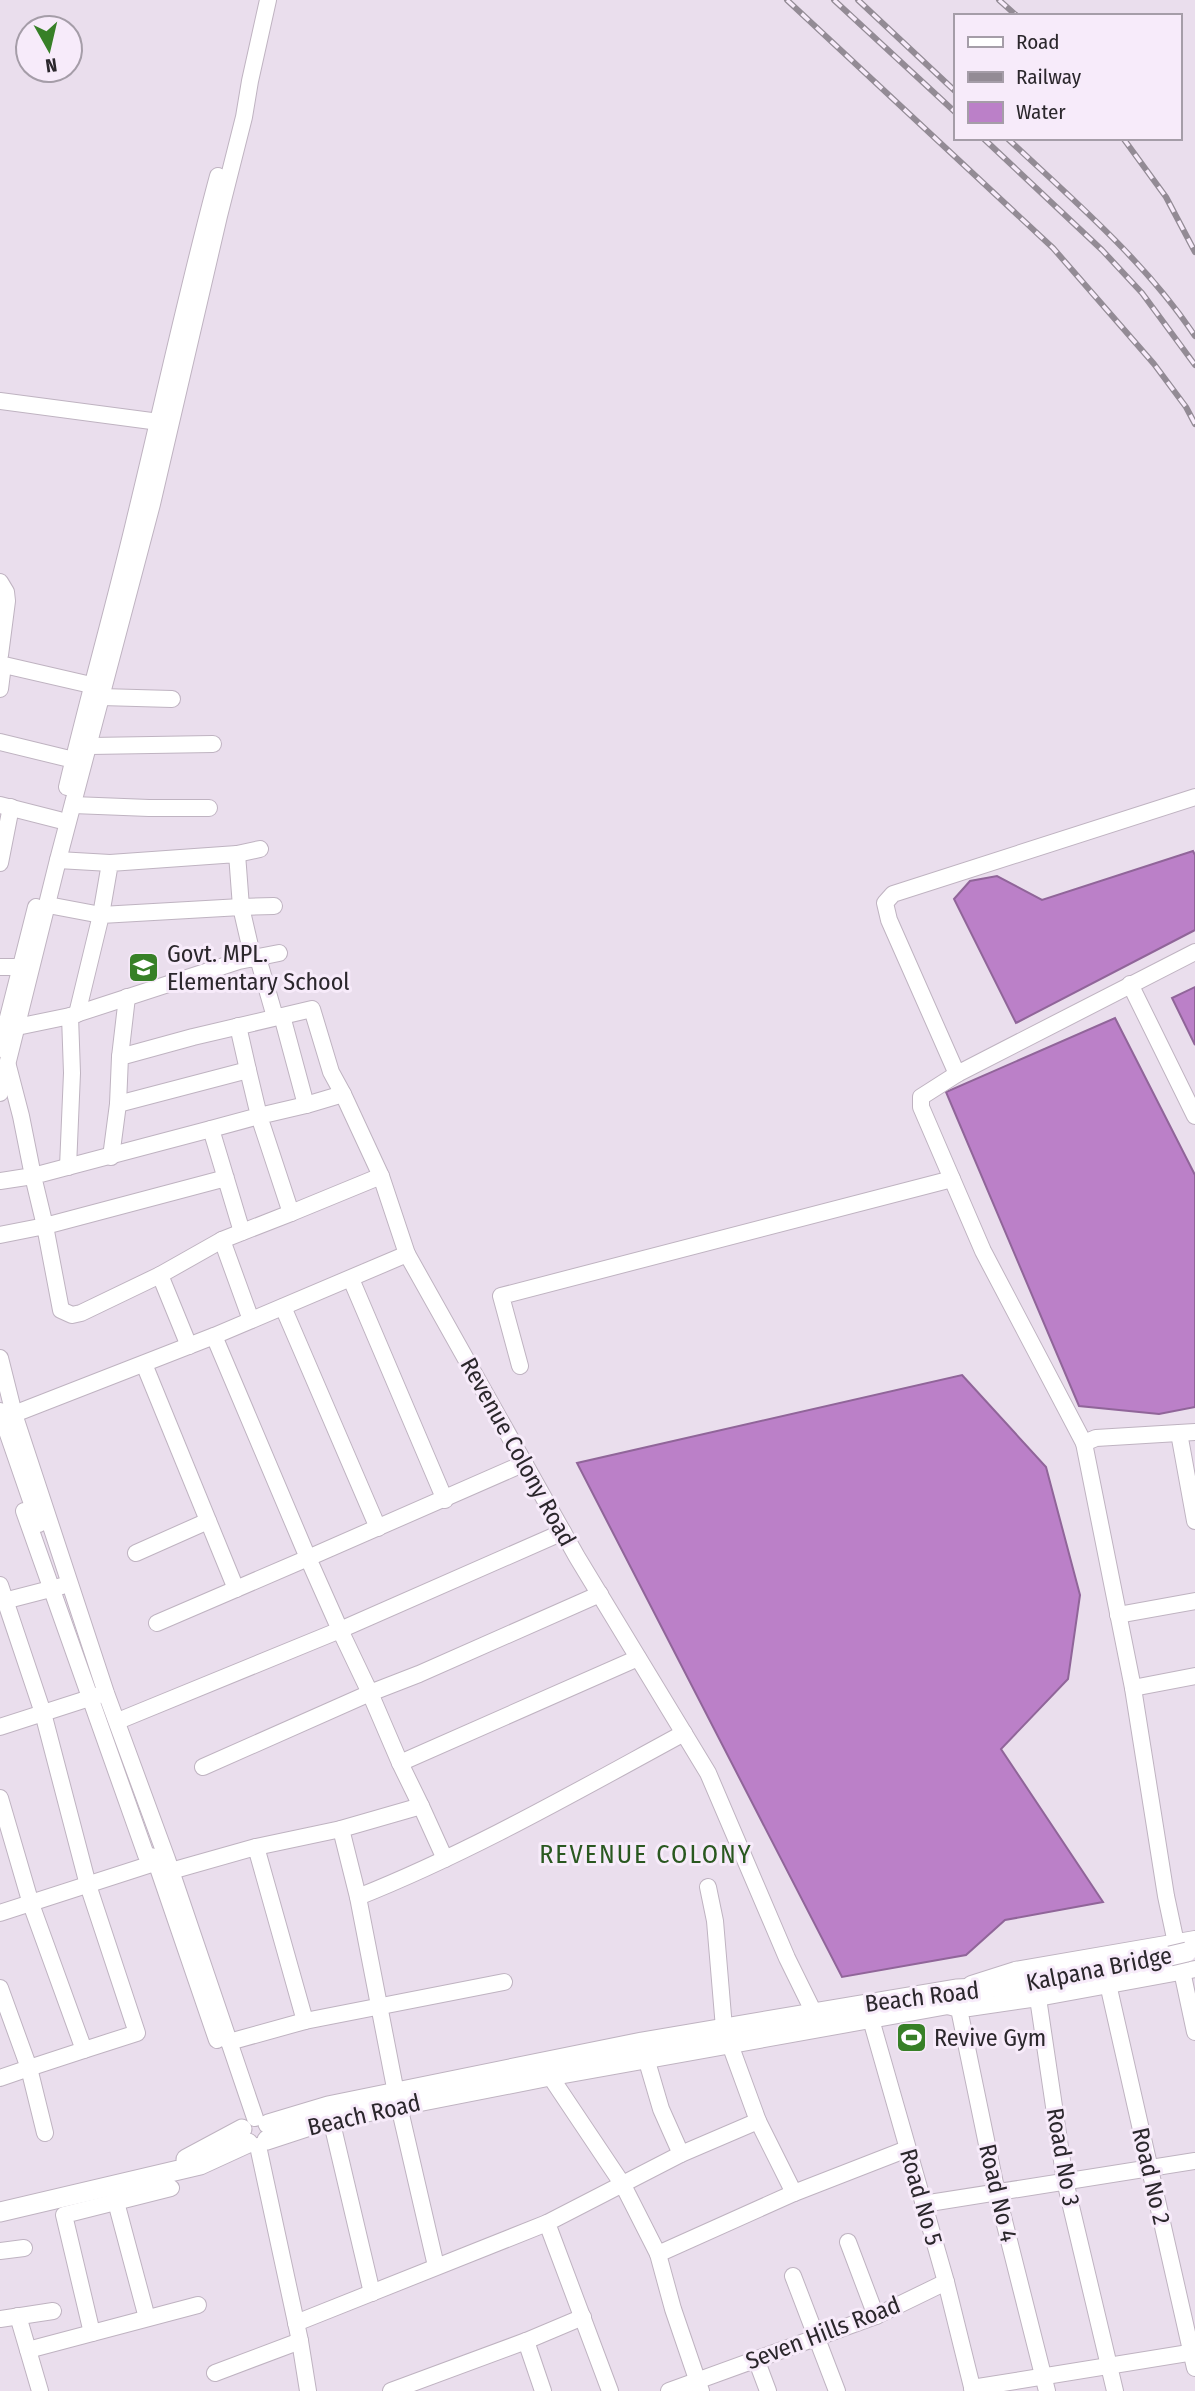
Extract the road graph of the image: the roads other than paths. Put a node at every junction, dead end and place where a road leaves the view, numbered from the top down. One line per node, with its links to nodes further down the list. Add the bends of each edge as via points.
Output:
1 (268, 0): 2 (street)
2 (250, 81): 4 (street, via 233,119 206,219); 8 (street, via 152,503)
3 (0, 401): 4 (street)
4 (159, 422): 8 (street)
5 (0, 582): 6 (street, via 7,601)
6 (1, 661): 7 (street); 8 (street)
7 (0, 689)
8 (96, 691): 9 (street); 12 (street); 13 (street)
9 (173, 699)
10 (0, 743): 13 (street)
11 (213, 744): 12 (street)
12 (89, 746): 13 (street)
13 (79, 761): 15 (street); 18 (street)
14 (1195, 797): 43 (street, via 893,894 885,904 888,920)
15 (73, 805): 17 (street); 21 (street)
16 (5, 806): 18 (street); 22 (street)
17 (209, 808)
18 (59, 820): 32 (street)
19 (260, 849): 20 (street)
20 (237, 854): 23 (street); 26 (street)
21 (58, 860): 23 (street); 24 (street)
22 (0, 863)
23 (110, 863): 27 (street)
24 (48, 905): 27 (street); 37 (street)
25 (274, 906): 26 (street)
26 (241, 907): 27 (street); 30 (street)
27 (101, 915): 35 (street)
28 (1195, 952): 33 (street)
29 (279, 953): 30 (street)
30 (256, 958): 34 (street); 36 (street)
31 (0, 967): 32 (street)
32 (21, 967): 37 (street)
33 (1130, 985): 43 (street); 49 (street)
34 (127, 997): 35 (street); 40 (street)
35 (73, 1015): 37 (street); 52 (street)
36 (278, 1017): 38 (street); 45 (street, Revenue Colony Road, via 312,1009 331,1072); 47 (street)
37 (9, 1019): 39 (street); 41 (street)
38 (238, 1026): 40 (street); 42 (street)
39 (0, 1049)
40 (120, 1057): 46 (street)
41 (8, 1066): 44 (street); 53 (street)
42 (248, 1070): 46 (street); 48 (street)
43 (957, 1074): 56 (street, via 921,1097 920,1108)
44 (0, 1091)
45 (343, 1094): 47 (street); 54 (street, Revenue Colony Road)
46 (118, 1104): 51 (street)
47 (306, 1105): 48 (street)
48 (259, 1116): 50 (street); 58 (street)
49 (1195, 1116)
50 (211, 1129): 51 (street); 55 (street)
51 (111, 1157): 52 (street)
52 (68, 1167): 53 (street)
53 (33, 1175): 57 (street); 59 (street)
54 (381, 1176): 58 (street); 63 (street, Revenue Colony Road)
55 (226, 1178): 59 (street); 60 (street)
56 (952, 1179): 72 (street, via 501,1296); 77 (street, via 983,1251)
57 (0, 1181)
58 (291, 1213): 60 (street)
59 (45, 1226): 61 (street); 64 (street, via 65,1313 81,1313)
60 (242, 1231): 62 (street)
61 (0, 1235)
62 (222, 1240): 64 (street); 67 (street)
63 (407, 1254): 65 (street); 78 (street, Revenue Colony Road)
64 (160, 1275): 69 (street)
65 (351, 1279): 66 (street); 79 (street)
66 (283, 1307): 67 (street); 82 (street)
67 (251, 1320): 68 (street)
68 (214, 1336): 69 (street); 85 (street)
69 (189, 1346): 71 (street)
70 (0, 1358): 73 (street)
71 (144, 1364): 74 (street); 80 (street)
72 (520, 1366)
73 (5, 1397): 74 (street)
74 (7, 1413): 86 (street)
75 (1187, 1433): 77 (street, via 1096,1438); 81 (street)
76 (0, 1443): 86 (street)
77 (1084, 1443): 91 (street)
78 (525, 1464): 79 (street); 83 (street, Revenue Colony Road)
79 (445, 1500): 82 (street)
80 (208, 1521): 84 (street); 87 (street)
81 (1195, 1521)
82 (378, 1528): 85 (street)
83 (563, 1532): 88 (street, Revenue Colony Road); 93 (street)
84 (136, 1553)
85 (308, 1558): 87 (street); 93 (street)
86 (61, 1586): 89 (street); 98 (street); 100 (street)
87 (236, 1589): 92 (street)
88 (600, 1594): 94 (street, Revenue Colony Road); 97 (street)
89 (2, 1596): 99 (street)
90 (1195, 1601): 91 (street)
91 (1118, 1615): 96 (street)
92 (157, 1623)
93 (340, 1630): 97 (street); 100 (street)
94 (638, 1658): 102 (street, Revenue Colony Road); 103 (street)
95 (1195, 1676): 96 (street)
96 (1133, 1688): 116 (street)
97 (370, 1693): 103 (street); 104 (street)
98 (94, 1697): 99 (street); 110 (street)
99 (43, 1713): 101 (street); 111 (street)
100 (118, 1721): 110 (street)
101 (0, 1727)
102 (684, 1733): 109 (street); 126 (street, Revenue Colony Road, via 708,1773)
103 (400, 1763): 106 (street)
104 (203, 1767)
105 (0, 1798): 114 (street)
106 (421, 1806): 107 (street); 109 (street)
107 (341, 1829): 108 (street); 113 (street)
108 (256, 1847): 110 (street); 127 (street)
109 (445, 1859): 113 (street)
110 (162, 1862): 111 (street); 130 (street); 139 (street, via 188,1959)
111 (88, 1885): 114 (street); 131 (street, via 136,2034)
112 (708, 1886): 129 (street)
113 (358, 1897): 123 (street)
114 (31, 1903): 115 (street); 131 (street)
115 (0, 1913)
116 (1186, 1954): 118 (street); 119 (main road, Kalpana Bridge); 121 (street, via 1015,1970); 128 (street)
117 (504, 1982): 123 (street)
118 (1108, 1984): 122 (street); 144 (street, Road No 2)
119 (1003, 1987): 121 (main road, Beach Road); 124 (main road, Beach Road)
120 (0, 1988): 133 (street)
121 (956, 1989): 125 (main road, Beach Road)
122 (1038, 1998): 124 (street); 145 (street, Road No 3)
123 (379, 2006): 127 (street); 136 (street)
124 (952, 2007): 125 (main road, Beach Road); 149 (street, Road No 4)
125 (868, 2011): 126 (main road, Beach Road); 141 (street, Road No 5)
126 (817, 2019): 129 (main road, Beach Road)
127 (305, 2021): 130 (street)
128 (1195, 2032)
129 (727, 2036): 132 (main road, Beach Road); 136 (main road, Beach Road, via 642,2042); 138 (street)
130 (229, 2042): 139 (street)
131 (84, 2050): 133 (street)
132 (646, 2058): 134 (main road, Beach Road); 142 (street)
133 (29, 2067): 135 (street); 140 (street)
134 (550, 2076): 136 (main road, Beach Road); 146 (street)
135 (0, 2078)
136 (398, 2100): 137 (main road, Beach Road); 139 (main road, Beach Road, via 328,2106); 158 (street)
137 (331, 2119): 139 (main road, Beach Road); 161 (street)
138 (758, 2121): 142 (street); 148 (street)
139 (255, 2132): 152 (main road, Beach Road, via 151,2177); 169 (street)
140 (45, 2133)
141 (906, 2149): 148 (street); 151 (street, Road No 5)
142 (681, 2154): 146 (street)
143 (1195, 2161): 144 (street)
144 (1149, 2168): 145 (street); 175 (street, Road No 2)
145 (1065, 2181): 149 (street); 177 (street, Road No 3)
146 (623, 2185): 153 (street); 157 (street)
147 (171, 2188): 150 (street)
148 (794, 2193): 157 (street)
149 (997, 2193): 151 (street); 179 (street, Road No 4)
150 (116, 2202): 167 (street); 170 (street, via 64,2215)
151 (923, 2204): 160 (street, Road No 5)
152 (0, 2212)
153 (547, 2223): 158 (street); 166 (street)
154 (848, 2242): 165 (street)
155 (24, 2248): 156 (street)
156 (0, 2251)
157 (658, 2254): 180 (street)
158 (436, 2266): 161 (street)
159 (793, 2276): 171 (street)
160 (946, 2282): 165 (street, Seven Hills Road); 181 (street, Road No 5)
161 (372, 2292): 169 (street)
162 (198, 2305): 167 (street)
163 (53, 2311): 164 (street)
164 (18, 2316): 168 (street); 174 (street)
165 (876, 2316): 171 (street, Seven Hills Road)
166 (583, 2317): 173 (street); 186 (street)
167 (147, 2318): 170 (street)
168 (0, 2319)
169 (296, 2323): 172 (street)
170 (92, 2333): 174 (street)
171 (817, 2337): 176 (street, Seven Hills Road); 189 (street)
172 (300, 2341): 178 (street); 183 (street)
173 (526, 2341): 184 (street); 185 (street)
174 (28, 2350): 182 (street)
175 (1194, 2357): 177 (street)
176 (756, 2359): 180 (street, Seven Hills Road); 188 (street)
177 (1109, 2367): 179 (street); 190 (street, Road No 3)
178 (215, 2373)
179 (1046, 2384): 181 (street)
180 (699, 2385): 187 (street, Seven Hills Road)
181 (973, 2390)
182 (40, 2391)
183 (308, 2391)
184 (391, 2391)
185 (543, 2391)
186 (610, 2391)
187 (669, 2391)
188 (768, 2391)
189 (837, 2391)
190 (1115, 2391)

